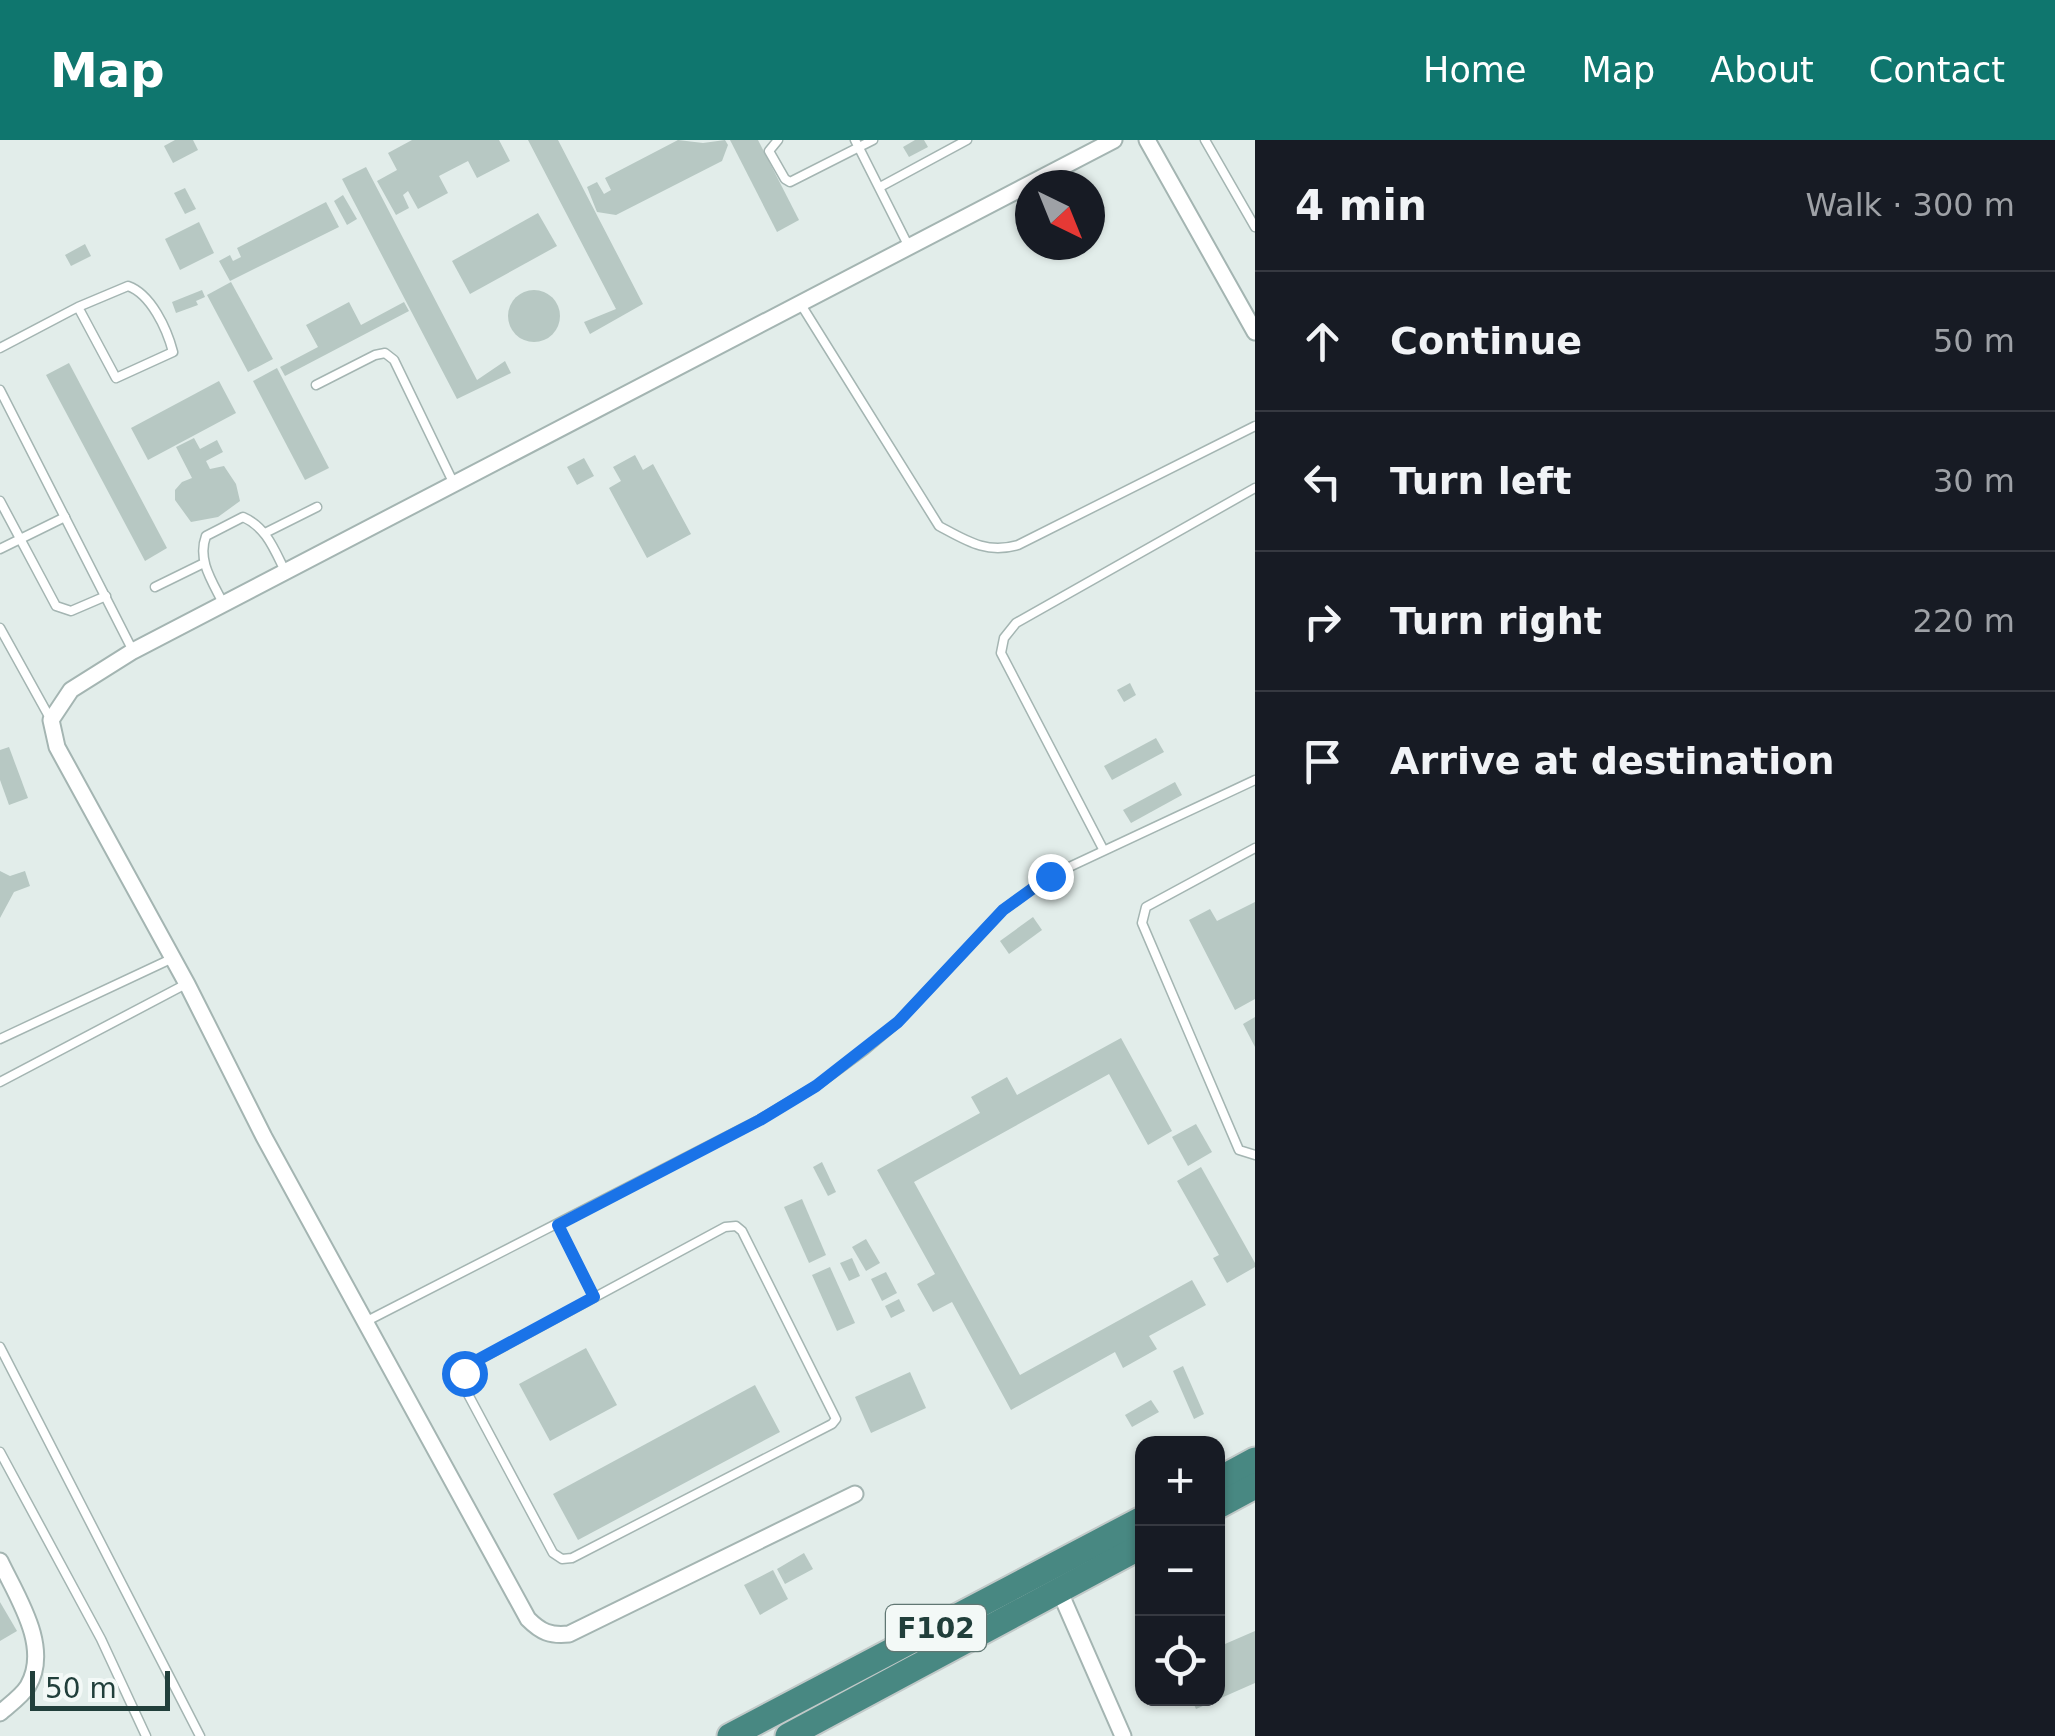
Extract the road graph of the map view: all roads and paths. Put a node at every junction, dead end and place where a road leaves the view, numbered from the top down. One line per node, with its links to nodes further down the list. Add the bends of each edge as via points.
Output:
1 (778, 140): 7 (lane, via 769,150 790,182)
2 (873, 140): 7 (lane)
3 (967, 140): 8 (lane)
4 (1114, 140): 10 (street)
5 (1146, 140): 13 (street)
6 (1205, 140): 9 (lane)
7 (857, 144): 8 (lane)
8 (880, 187): 10 (lane)
9 (1255, 228)
10 (909, 247): 11 (street)
11 (800, 303): 17 (lane, via 939,526 977,547 998,551 1018,545); 18 (street)
12 (78, 307): 12 (lane, via 116,378 173,352 139,290 128,286); 14 (lane)
13 (1255, 332)
14 (0, 348)
15 (316, 385): 18 (lane, via 385,352)
16 (0, 390): 22 (lane)
17 (1255, 426)
18 (454, 484): 27 (street)
19 (1255, 488): 36 (lane, via 1016,622 1004,638 1001,653)
20 (0, 501): 24 (lane)
21 (317, 508): 23 (lane)
22 (66, 517): 24 (lane); 29 (lane)
23 (266, 533): 26 (lane, via 243,517 206,536); 27 (lane)
24 (20, 540): 25 (lane); 29 (lane, via 56,606 71,611)
25 (0, 548)
26 (204, 563): 28 (lane); 30 (lane)
27 (284, 571): 30 (street)
28 (155, 588)
29 (106, 596): 32 (lane)
30 (223, 603): 32 (street)
31 (0, 628): 33 (lane)
32 (134, 651): 33 (street, via 71,690)
33 (51, 720): 37 (street, via 56,747)
34 (1255, 780): 36 (lane)
35 (1255, 848): 41 (lane, via 1146,908 1142,923 1239,1150)
36 (1103, 849): 42 (lane, via 1003,910 898,1022 816,1086)
37 (173, 958): 38 (street); 39 (lane)
38 (187, 984): 40 (lane); 44 (street)
39 (0, 1040)
40 (0, 1082)
41 (1255, 1156)
42 (558, 1225): 43 (lane); 44 (lane)
43 (594, 1297): 43 (lane, via 736,1226 836,1419 562,1559 462,1382 470,1364)
44 (365, 1322): 50 (street, via 540,1631 569,1634)
45 (0, 1347): 58 (lane)
46 (0, 1452): 57 (lane)
47 (1255, 1460): 48 (highway)
48 (1225, 1476)
49 (1255, 1486): 51 (highway)
50 (855, 1494)
51 (1225, 1502)
52 (1135, 1523): 59 (highway, F102)
53 (1135, 1550): 55 (highway, F102)
54 (0, 1562): 56 (street, via 39,1658 28,1688)
55 (1059, 1590): 60 (highway, F102); 61 (street)
56 (0, 1713)
57 (146, 1736)
58 (200, 1736)
59 (730, 1736)
60 (788, 1736)
61 (1124, 1736)

